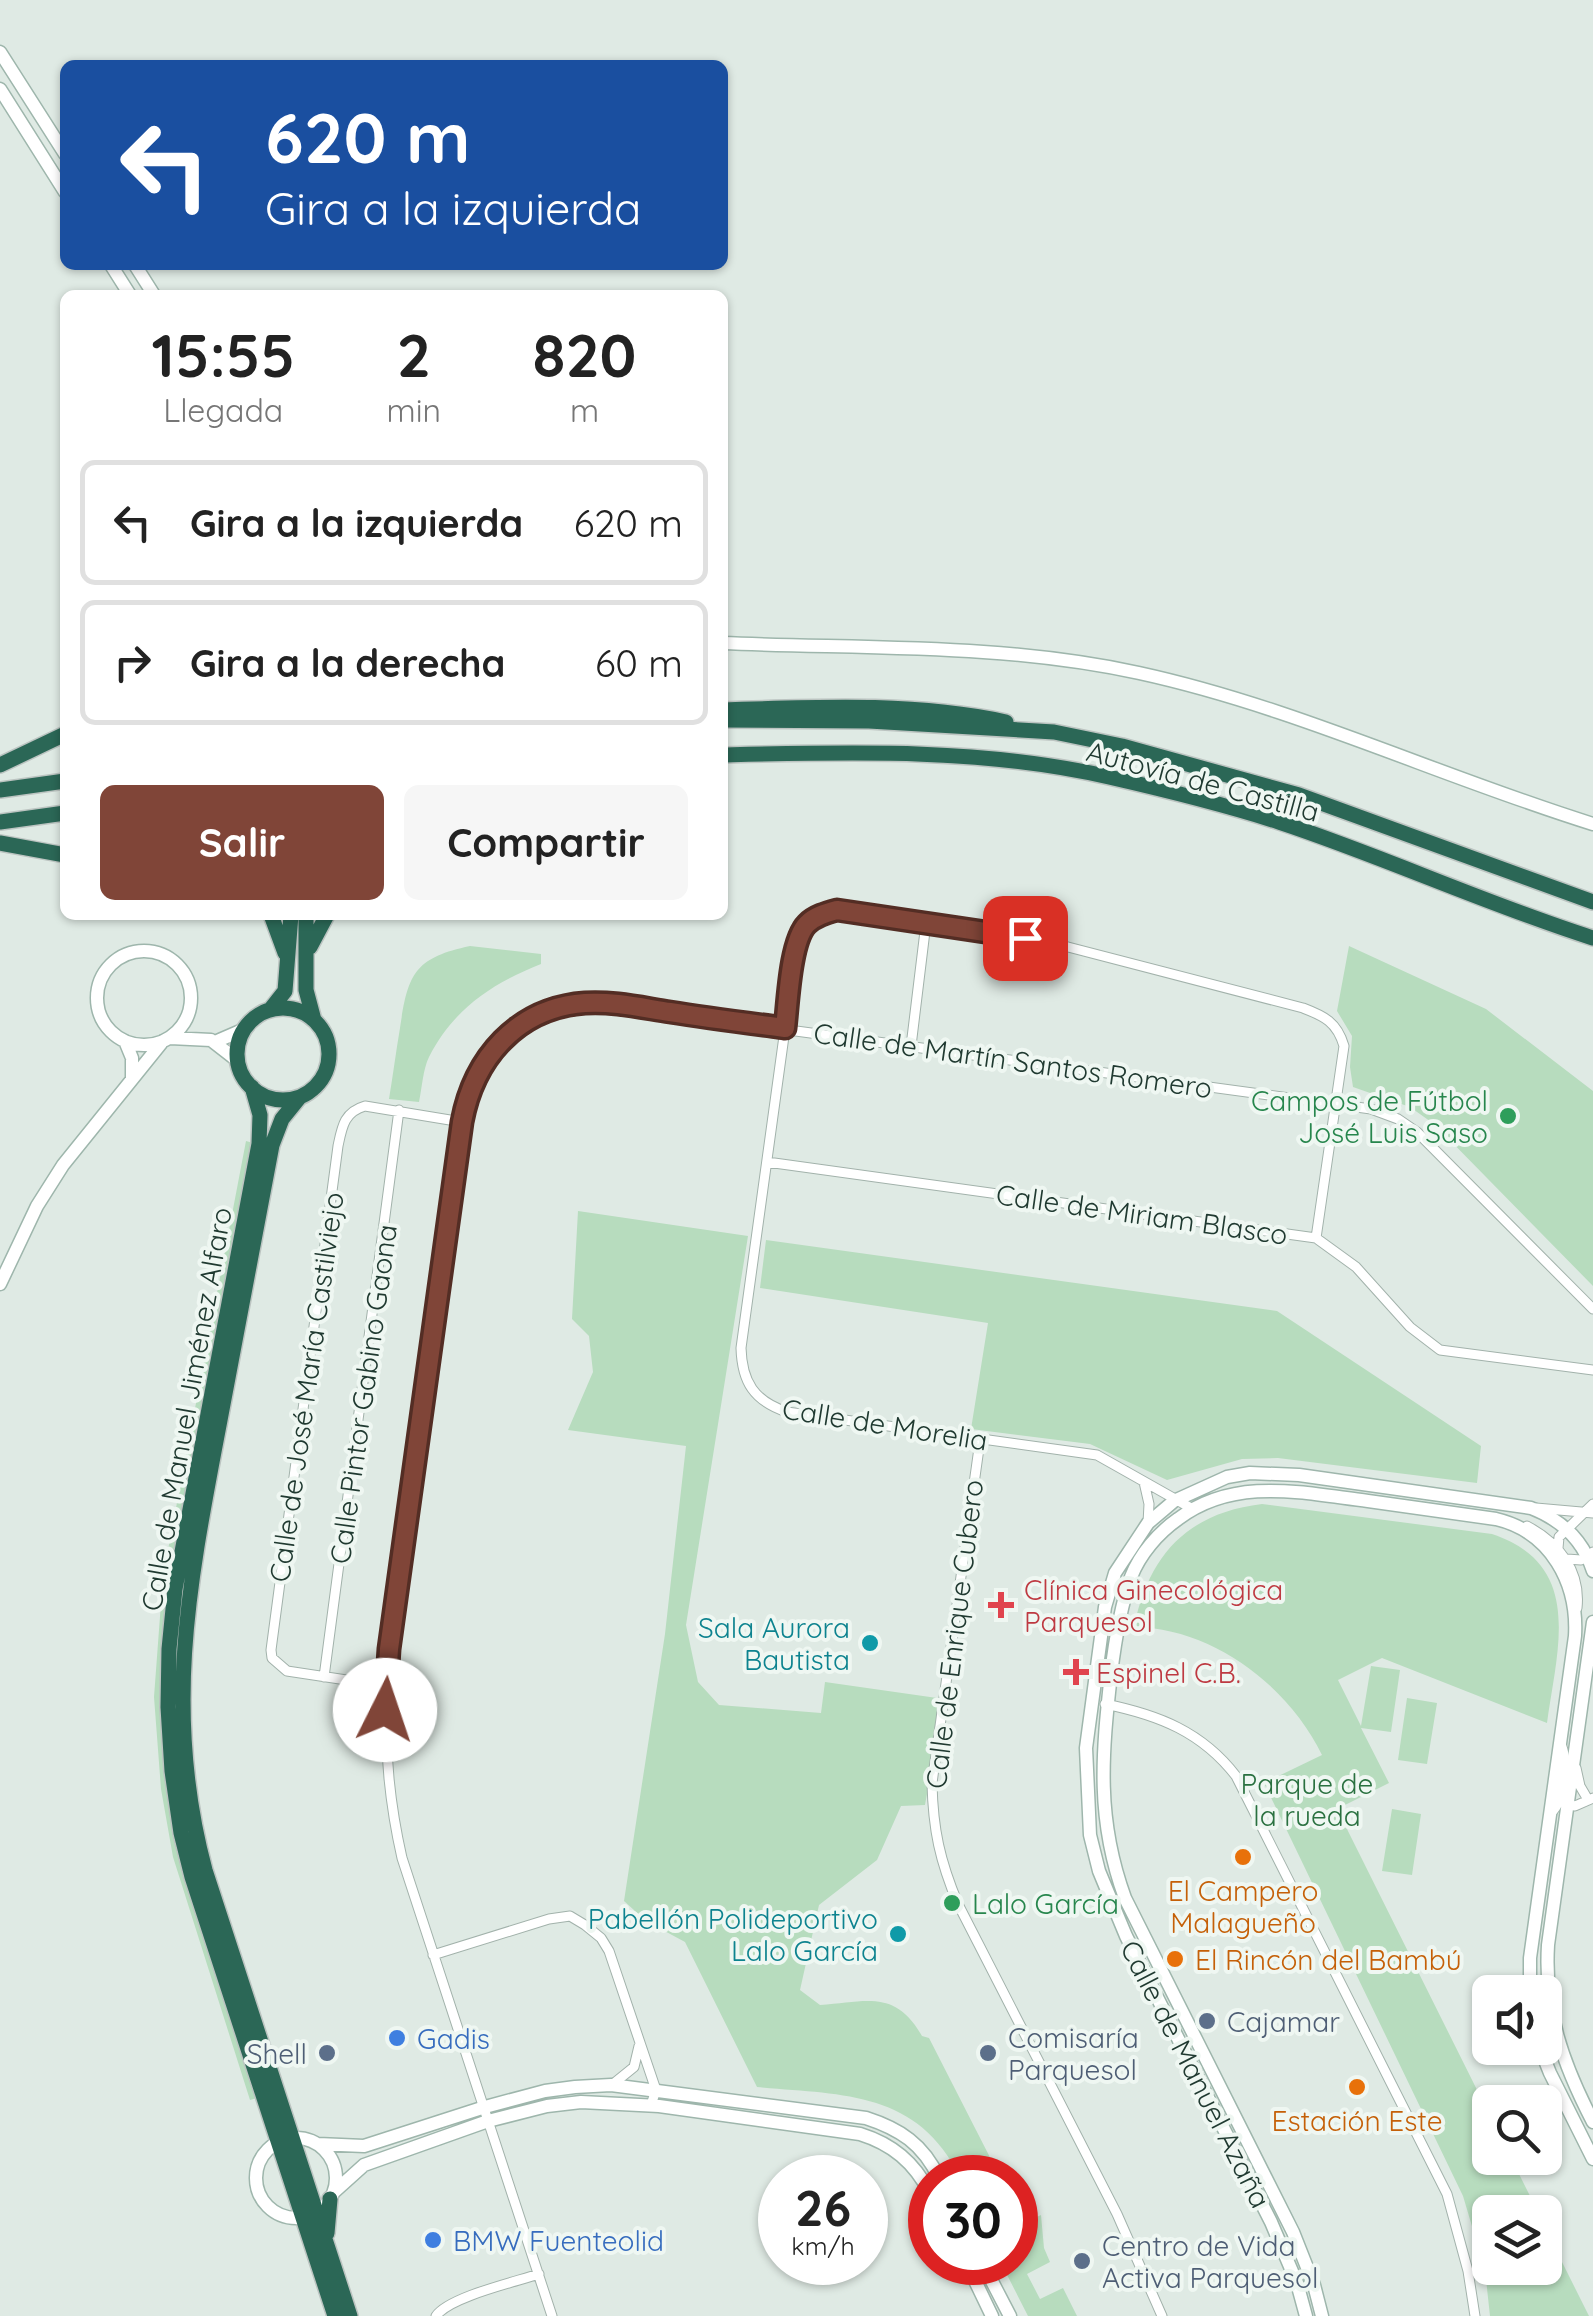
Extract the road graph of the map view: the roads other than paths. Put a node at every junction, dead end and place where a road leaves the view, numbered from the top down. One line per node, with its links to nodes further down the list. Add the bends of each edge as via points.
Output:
1 (0, 52): 3 (street)
2 (0, 89): 4 (street)
3 (60, 146)
4 (60, 184)
5 (728, 643): 16 (street, via 973,649 1139,673 1240,700)
6 (728, 708): 8 (highway, via 873,708 978,716)
7 (728, 720): 8 (highway, Autovía de Castilla)
8 (1054, 732): 19 (highway, Autovía de Castilla, via 1299,794)
9 (60, 736): 11 (highway)
10 (728, 755): 25 (highway, Autovía de Castilla, via 865,752 989,759 1105,776 1281,823)
11 (0, 765)
12 (60, 782): 13 (highway)
13 (0, 790)
14 (60, 814): 15 (highway)
15 (0, 822)
16 (1593, 824)
17 (0, 843): 18 (highway)
18 (60, 854)
19 (1593, 902)
20 (273, 920): 27 (highway)
21 (292, 920): 27 (highway)
22 (306, 920): 26 (highway)
23 (324, 920): 26 (highway)
24 (926, 924): 32 (street, Calle de Morelia, via 837,910 814,918 797,942); 36 (street); 41 (street, Calle de Morelia, via 1068,947 1327,1018 1344,1046)
25 (1593, 938)
26 (308, 950): 30 (highway, via 306,990)
27 (287, 980): 28 (highway)
28 (270, 1010): 30 (highway, via 293,1010); 31 (highway)
29 (189, 1014): 33 (street); 34 (street); 35 (street, via 190,986 175,962 158,953 130,953 107,969 97,995 104,1022)
30 (314, 1020): 40 (highway, via 328,1043 327,1070)
31 (245, 1028): 34 (street); 37 (highway)
32 (785, 1028): 36 (street, Calle de Martín Santos Romero); 43 (street, Calle de Martín Santos Romero, via 630,1006 565,1006 526,1022 495,1046 468,1093); 44 (street, Calle de Morelia)
33 (166, 1040): 34 (street); 35 (street); 38 (street)
34 (211, 1040): 37 (street)
35 (125, 1041): 38 (street)
36 (910, 1046): 41 (street, Calle de Martín Santos Romero)
37 (238, 1061): 39 (highway)
38 (132, 1079): 46 (street, via 58,1172)
39 (252, 1088): 40 (highway, via 274,1100); 82 (highway, Calle de Manuel Jiménez Alfaro, via 260,1144 183,1540 168,1706 172,1771 192,1877)
40 (299, 1098): 82 (highway, Calle de Manuel Jiménez Alfaro, via 272,1145 190,1580 180,1700 194,1828)
41 (1336, 1103): 45 (street, Calle de Morelia); 47 (street, Calle de Martín Santos Romero, via 1371,1110 1416,1132)
42 (399, 1110): 43 (street, Calle de José María Castilviejo); 64 (street, Calle Pintor Gabino Gaona); 64 (street, Calle de José María Castilviejo, via 365,1106 343,1122 287,1526 272,1658 286,1671)
43 (462, 1122): 65 (street, Calle de Martín Santos Romero)
44 (767, 1162): 45 (street, Calle de Miriam Blasco); 49 (street, Calle de Morelia, via 742,1348 752,1391 787,1412)
45 (1316, 1238): 48 (street, Calle de Miriam Blasco, via 1356,1267 1440,1350)
46 (0, 1284)
47 (1593, 1309)
48 (1593, 1370)
49 (980, 1441): 50 (street, Calle de Morelia, via 1097,1455); 99 (street, Calle de Enrique Cubero, via 932,1783 933,1827 958,1904)
50 (1144, 1482): 51 (street, Calle de Morelia); 56 (street)
51 (1174, 1501): 53 (street, Calle de Morelia); 54 (street, Calle de Manuel Azaña, via 1227,1477 1276,1472); 56 (street, Calle de Manuel Azaña)
52 (1593, 1504): 55 (street)
53 (1191, 1508): 58 (street, Calle de Manuel Azaña, via 1238,1492 1286,1490 1510,1522); 67 (street, Calle de Manuel Azaña, via 1150,1544 1132,1574)
54 (1531, 1508): 55 (street, Calle de Manuel Azaña); 57 (street, Calle de Manuel Azaña)
55 (1588, 1514): 57 (street)
56 (1148, 1523): 66 (street, Calle de Manuel Azaña, via 1115,1573)
57 (1566, 1528): 58 (street); 59 (street)
58 (1553, 1548): 60 (street); 62 (street)
59 (1590, 1554): 60 (street); 61 (street)
60 (1567, 1560): 62 (street, via 1579,1590)
61 (1593, 1572)
62 (1576, 1616): 68 (street)
63 (1593, 1622): 69 (street)
64 (324, 1676): 65 (street, Calle de José María Castilviejo)
65 (386, 1686): 73 (street, Calle de Martín Santos Romero, via 390,1804)
66 (1093, 1702): 67 (street); 100 (street, Calle de Manuel Azaña, via 1086,1748 1090,1835 1110,1902 1271,2222)
67 (1108, 1705): 101 (street, Calle de Manuel Azaña, via 1102,1778 1113,1864 1293,2232); 102 (street, via 1186,1730 1236,1776 1447,2194)
68 (1560, 1742): 69 (street); 72 (street)
69 (1571, 1789): 70 (street); 71 (street); 72 (street)
70 (1590, 1798): 71 (street)
71 (1567, 1808): 81 (street, via 1547,1991 1563,2061)
72 (1551, 1814): 74 (street)
73 (434, 1955): 75 (street, via 570,1916 601,1938); 80 (street, Calle de Martín Santos Romero)
74 (1530, 1975)
75 (639, 2043): 77 (street); 78 (street, via 634,2067)
76 (1547, 2065): 85 (street)
77 (654, 2083): 78 (street); 79 (street); 84 (street, via 680,2094 866,2118 913,2140)
78 (611, 2085): 80 (street, via 545,2090)
79 (652, 2105): 80 (street, via 582,2102); 86 (street, via 860,2134)
80 (486, 2114): 83 (street, via 364,2146); 87 (street, via 364,2165); 90 (street, Calle de Martín Santos Romero)
81 (1593, 2122)
82 (285, 2139): 83 (street); 88 (highway, Calle de Manuel Jiménez Alfaro); 88 (street, via 258,2166 258,2190 280,2214)
83 (318, 2144): 87 (street, via 334,2166)
84 (923, 2155)
85 (1593, 2159)
86 (908, 2160)
87 (332, 2196): 88 (street); 89 (highway)
88 (310, 2215): 89 (highway, Calle de Manuel Jiménez Alfaro); 93 (highway, Calle de Manuel Jiménez Alfaro)
89 (326, 2242): 94 (highway, Calle de Manuel Jiménez Alfaro)
90 (539, 2274): 95 (street, via 456,2302); 96 (street, Calle de Martín Santos Romero)
91 (977, 2285): 97 (street)
92 (994, 2285): 98 (street)
93 (335, 2316)
94 (350, 2316)
95 (436, 2316)
96 (552, 2316)
97 (992, 2316)
98 (1010, 2316)
99 (1162, 2316)
100 (1306, 2316)
101 (1322, 2316)
102 (1475, 2316)

